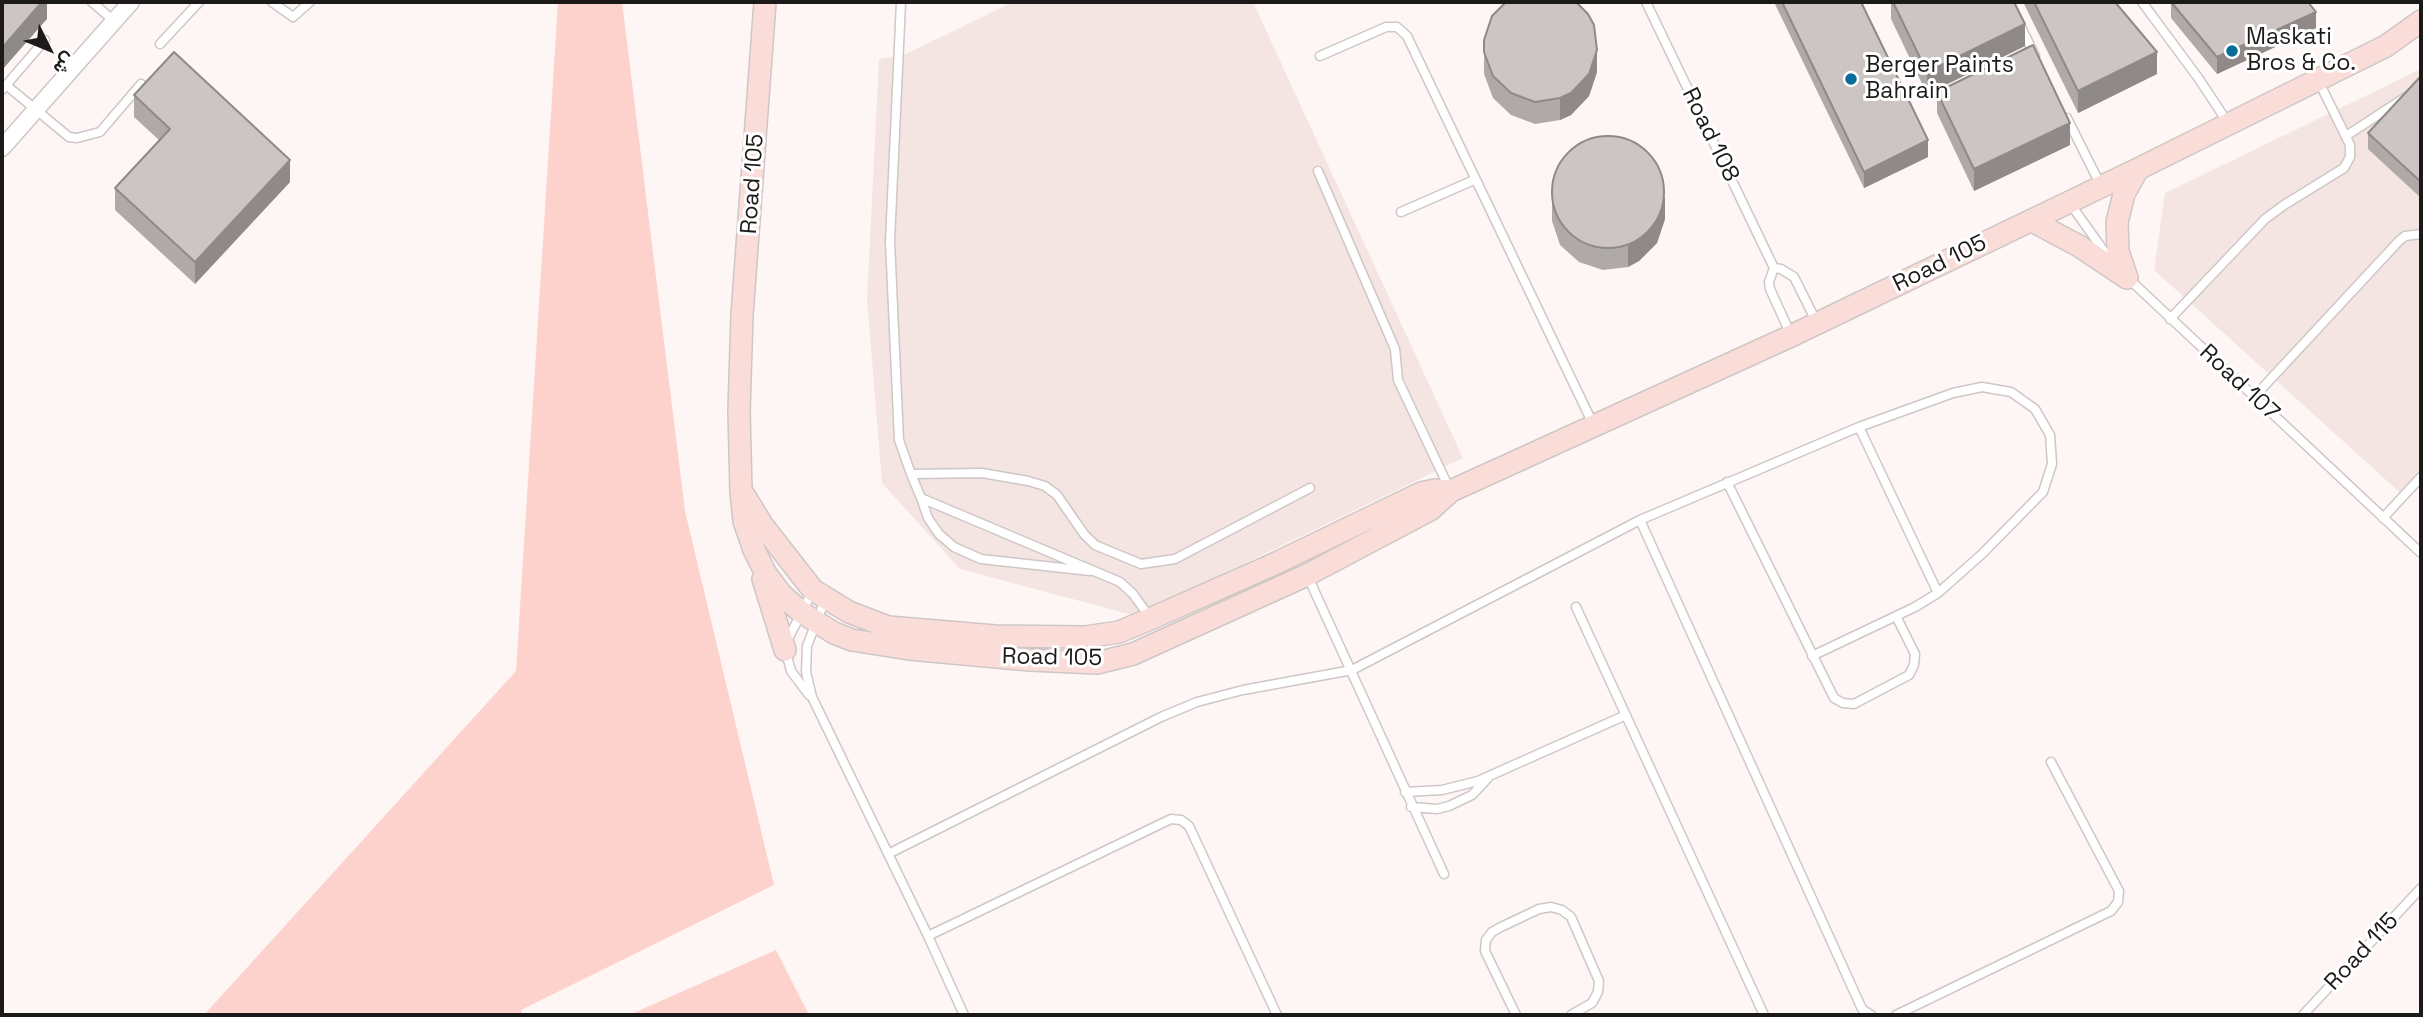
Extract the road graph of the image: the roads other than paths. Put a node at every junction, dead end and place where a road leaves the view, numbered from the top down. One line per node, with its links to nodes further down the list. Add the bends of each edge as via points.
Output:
1 (92, 2): 10 (lane)
2 (131, 2): 10 (street)
3 (198, 2): 14 (lane)
4 (272, 2): 5 (lane, via 293,18)
5 (310, 2)
6 (765, 2): 48 (street, Road 105, via 742,315)
7 (901, 2): 44 (lane, via 890,241 899,440)
8 (1646, 2): 36 (lane, Road 108)
9 (2142, 2): 25 (lane)
10 (114, 21): 24 (street)
11 (2421, 21): 19 (street, Road 105, via 2386,46)
12 (2020, 23): 15 (lane)
13 (45, 40): 21 (lane)
14 (160, 44)
15 (2035, 55): 17 (lane); 18 (lane)
16 (1320, 56): 30 (lane, via 1386,27 1397,27 1407,36)
17 (2023, 61)
18 (2041, 68)
19 (2318, 80): 25 (street, Road 105); 26 (lane)
20 (141, 84): 24 (lane, via 92,136 69,137)
21 (4, 87): 24 (lane)
22 (2421, 87): 26 (lane)
23 (2060, 105): 31 (lane)
24 (36, 109): 27 (street)
25 (2228, 123): 28 (street, Road 105)
26 (2346, 136): 38 (lane, via 2350,158 2344,168 2265,219)
27 (2, 148)
28 (2138, 169): 31 (street, Road 105); 37 (street, via 2124,194 2117,222 2118,251)
29 (1318, 171): 49 (lane, via 1395,349 1398,380)
30 (1474, 180): 33 (lane); 42 (lane)
31 (2102, 187): 32 (street, Road 105)
32 (2069, 202): 34 (street, Road 105); 37 (lane, Road 107)
33 (1401, 212)
34 (2032, 220): 37 (street); 39 (street, Road 105)
35 (2421, 234): 41 (lane, via 2405,236)
36 (1774, 268): 39 (lane, Road 108, via 1794,277); 40 (lane, Road 108, via 1770,289)
37 (2127, 278): 38 (lane, Road 107)
38 (2171, 318): 41 (lane, Road 107)
39 (1817, 323): 40 (street, Road 105)
40 (1791, 336): 42 (street, Road 105)
41 (2254, 397): 51 (lane, Road 107)
42 (1595, 426): 49 (street, Road 105)
43 (1859, 427): 46 (lane); 59 (lane); 59 (lane, via 1982,387 2011,392 2035,409 2049,435 2052,464 2043,492)
44 (911, 474): 47 (lane, via 982,472 1045,486 1095,545 1141,564 1175,559); 50 (lane)
45 (2421, 477): 51 (lane)
46 (1727, 482): 52 (lane); 67 (lane)
47 (1310, 488)
48 (741, 491): 53 (street, Road 105, via 744,522); 60 (street, Road 105)
49 (1451, 491): 55 (street, Road 105, via 1421,493); 57 (street, Road 105, via 1430,510)
50 (921, 498): 56 (lane); 56 (lane, via 939,534 981,559)
51 (2383, 518): 54 (lane, Road 107)
52 (1640, 520): 68 (lane); 84 (lane, via 1863,1009)
53 (754, 550): 63 (street, Road 105, via 774,584); 66 (street)
54 (2421, 553)
55 (1272, 565): 58 (street); 64 (street, Road 105)
56 (1100, 572): 64 (lane, via 1133,594)
57 (1307, 575): 58 (street, Road 105); 68 (lane)
58 (1283, 586): 65 (street, Road 105)
59 (1938, 593): 62 (lane)
60 (819, 595): 63 (lane); 63 (lane); 64 (street, Road 105, via 888,628 995,636 1085,638 1119,632)
61 (1576, 607): 70 (lane)
62 (1896, 616): 67 (lane); 67 (lane, via 1915,654 1914,665 1909,675 1863,700 1843,704 1834,698)
63 (808, 617): 65 (street, Road 105, via 852,640 1030,660 1097,663); 66 (lane, via 794,624); 69 (lane, via 806,659)
64 (1150, 619): 65 (street)
65 (1161, 642)
66 (785, 650): 69 (lane, via 797,681)
67 (1812, 656)
68 (1352, 670): 73 (lane); 75 (lane, via 1197,702)
69 (811, 697): 75 (lane)
70 (1626, 715): 72 (lane); 83 (lane)
71 (2052, 762): 85 (lane, via 2119,891 2118,902 2111,911)
72 (1489, 776): 73 (lane, via 1442,790); 74 (lane, via 1461,802 1437,809)
73 (1405, 792): 74 (lane)
74 (1412, 807): 76 (lane)
75 (888, 854): 78 (lane)
76 (1444, 874)
77 (2421, 888): 86 (lane, Road 115)
78 (928, 936): 79 (lane); 80 (lane, via 1171,819 1181,820 1189,826)
79 (964, 1015)
80 (1277, 1015)
81 (1516, 1015): 82 (lane, via 1485,951 1486,940 1501,927 1551,907 1571,917 1599,981 1592,1003)
82 (1571, 1015)
83 (1764, 1015)
84 (1871, 1015)
85 (1896, 1015)
86 (2303, 1015)

